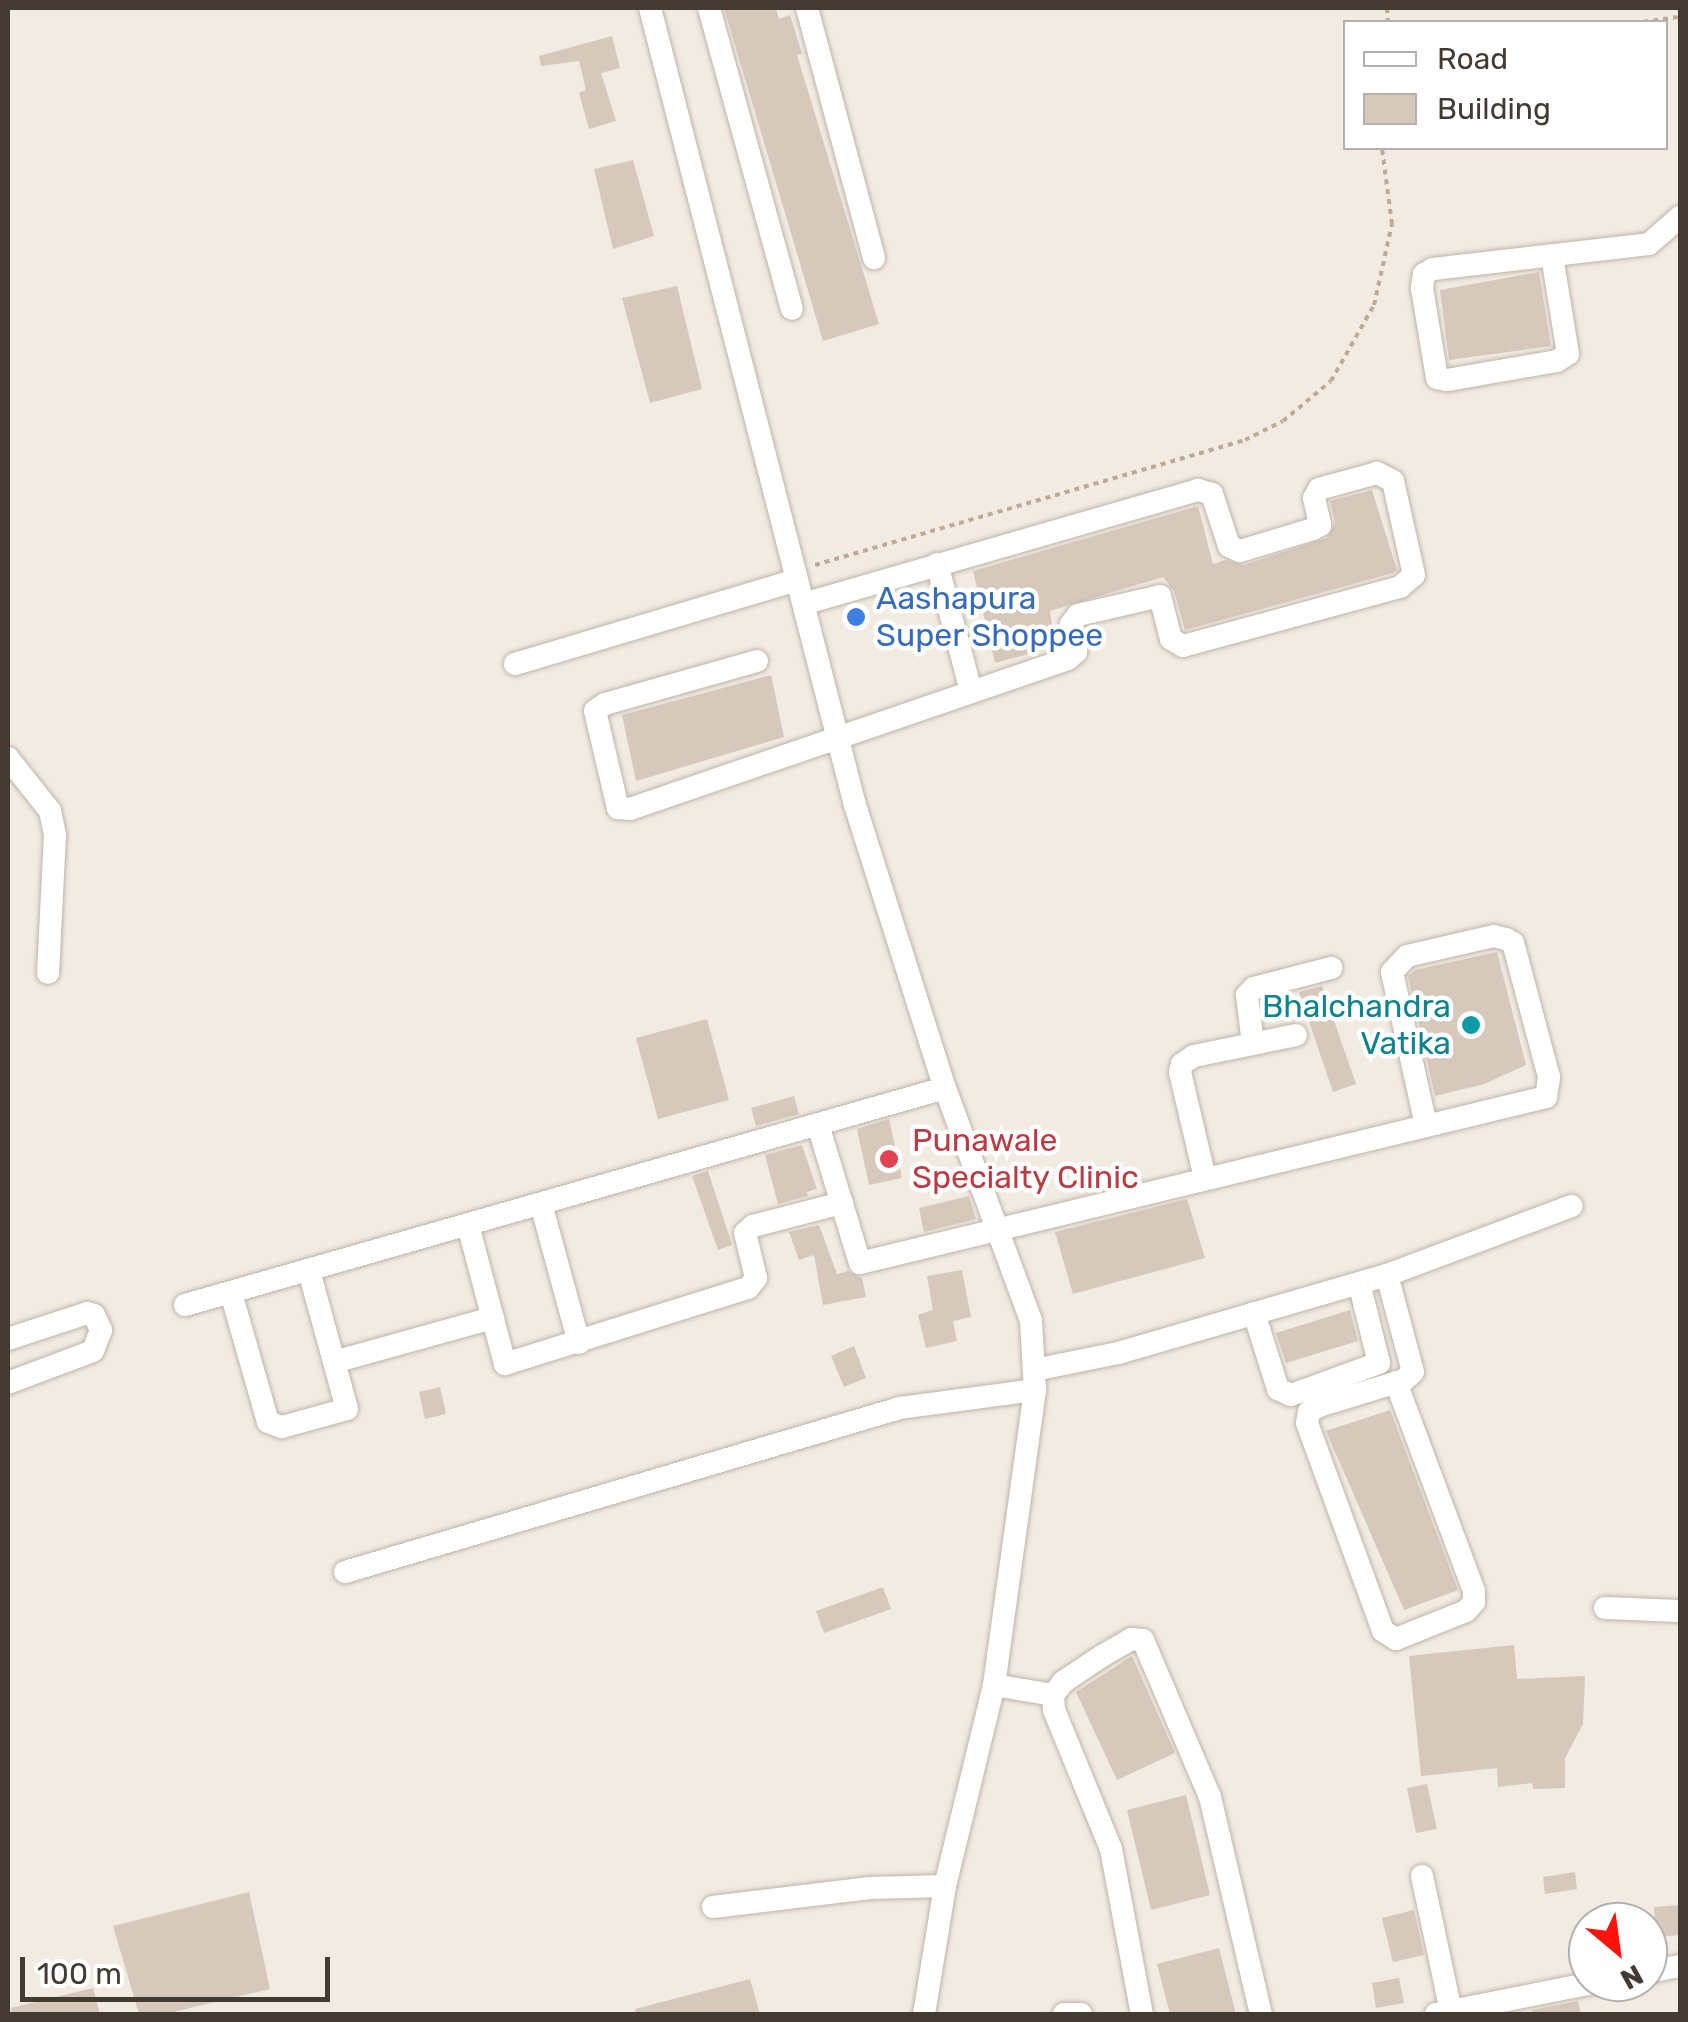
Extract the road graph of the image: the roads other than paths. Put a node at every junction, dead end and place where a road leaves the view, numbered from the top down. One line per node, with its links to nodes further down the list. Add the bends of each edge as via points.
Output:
1 (650, 8): 9 (street)
2 (709, 8): 7 (street)
3 (807, 8): 6 (street)
4 (1680, 217): 5 (street, via 1649,244)
5 (1552, 256): 5 (street, via 1424,274 1438,378 1568,354)
6 (874, 258)
7 (792, 310)
8 (938, 564): 10 (street); 13 (street); 13 (street, via 1198,490 1212,494 1228,546 1240,552 1320,525 1314,498 1319,489 1377,473 1394,481 1414,575 1400,587 1184,646 1171,639 1161,598 1078,614 1071,624 1072,657)
9 (796, 575): 10 (street); 12 (street)
10 (804, 604): 14 (street)
11 (756, 662): 14 (street, via 595,711 618,808)
12 (515, 664)
13 (970, 692): 14 (street)
14 (838, 736): 20 (street)
15 (8, 758): 17 (street, via 50,810 55,834)
16 (1331, 968): 19 (street, via 1254,988 1247,995)
17 (48, 972)
18 (1296, 1036): 19 (street)
19 (1253, 1044): 23 (street, via 1182,1064)
20 (946, 1088): 21 (street); 28 (street)
21 (818, 1125): 24 (street); 25 (street)
22 (1426, 1125): 22 (street, via 1546,1097 1550,1089 1514,943 1506,939 1407,956 1392,972); 23 (street)
23 (1205, 1178): 28 (street)
24 (842, 1203): 28 (street, via 860,1263); 37 (street, via 745,1232 756,1278 748,1288)
25 (541, 1204): 27 (street); 37 (street)
26 (1572, 1206): 30 (street)
27 (468, 1225): 29 (street); 35 (street)
28 (997, 1227): 39 (street, via 1031,1321)
29 (309, 1271): 32 (street); 38 (street)
30 (1387, 1274): 31 (street); 40 (street, via 1414,1361 1413,1372)
31 (1359, 1283): 34 (street); 34 (street, via 1379,1362 1291,1395 1278,1389)
32 (231, 1292): 33 (street); 38 (street, via 273,1428 347,1409)
33 (185, 1305)
34 (1254, 1314): 39 (street)
35 (492, 1318): 37 (street, via 505,1364); 38 (street)
36 (8, 1339): 41 (street, via 87,1313 101,1330 94,1350)
37 (579, 1343)
38 (334, 1362)
39 (1035, 1380): 42 (street, via 900,1408); 45 (street)
40 (1396, 1382): 40 (street, via 1474,1590 1466,1611 1396,1639 1382,1631 1308,1423 1319,1406)
41 (8, 1384)
42 (345, 1572)
43 (1605, 1608): 44 (street)
44 (1680, 1611)
45 (994, 1686): 46 (street); 48 (street)
46 (1052, 1695): 55 (street, via 1111,1849); 56 (street, via 1091,1662 1131,1639 1143,1640 1210,1797)
47 (1422, 1876): 51 (street)
48 (945, 1886): 49 (street); 52 (street)
49 (713, 1907)
50 (1568, 1988): 51 (street)
51 (1444, 2012)
52 (924, 2014)
53 (1064, 2014): 54 (street)
54 (1081, 2014)
55 (1142, 2014)
56 (1261, 2014)

